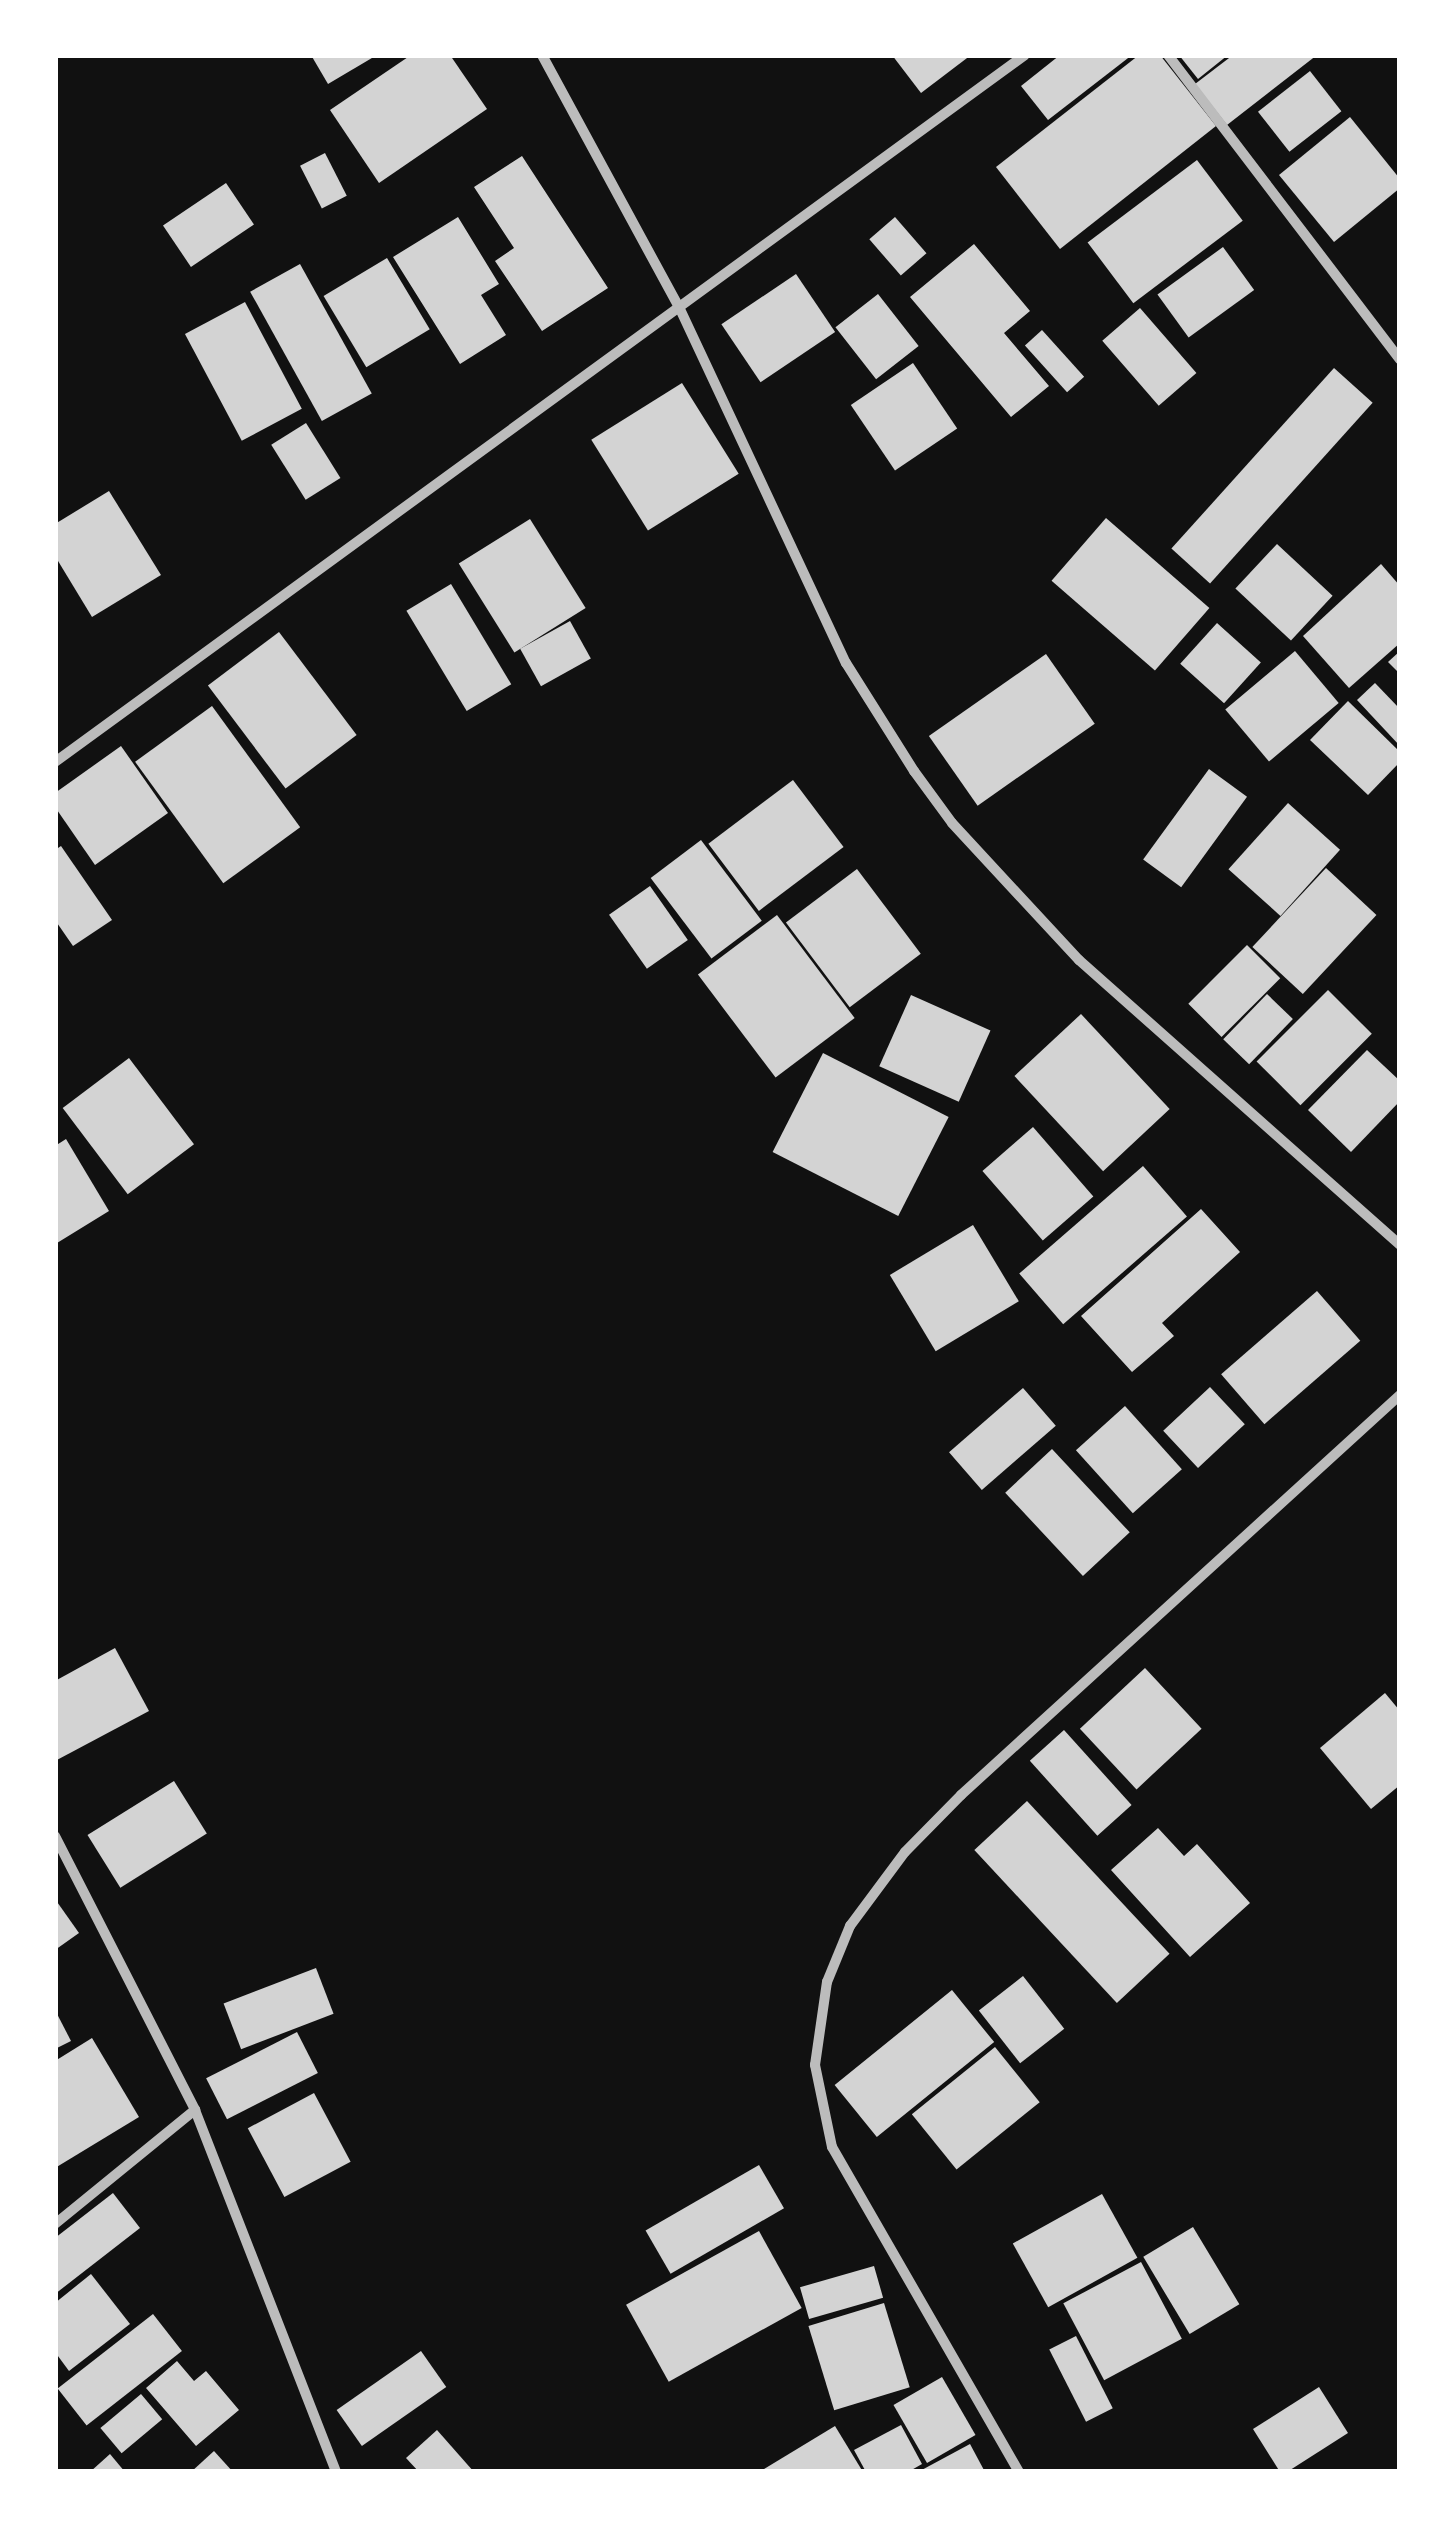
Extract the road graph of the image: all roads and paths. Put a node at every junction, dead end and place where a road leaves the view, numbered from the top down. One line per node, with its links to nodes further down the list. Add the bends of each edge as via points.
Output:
1 (542, 55): 4 (street)
2 (1025, 55): 4 (street)
3 (1168, 55): 5 (street)
4 (680, 309): 6 (street); 7 (street, via 846,663 952,822 1079,960)
5 (1400, 360)
6 (55, 762)
7 (1400, 1245)
8 (1400, 1395): 13 (street, via 905,1852 850,1926 827,1982 815,2066 832,2147)
9 (55, 1836): 10 (street)
10 (195, 2110): 11 (street); 12 (street)
11 (55, 2224)
12 (336, 2472)
13 (1019, 2472)

